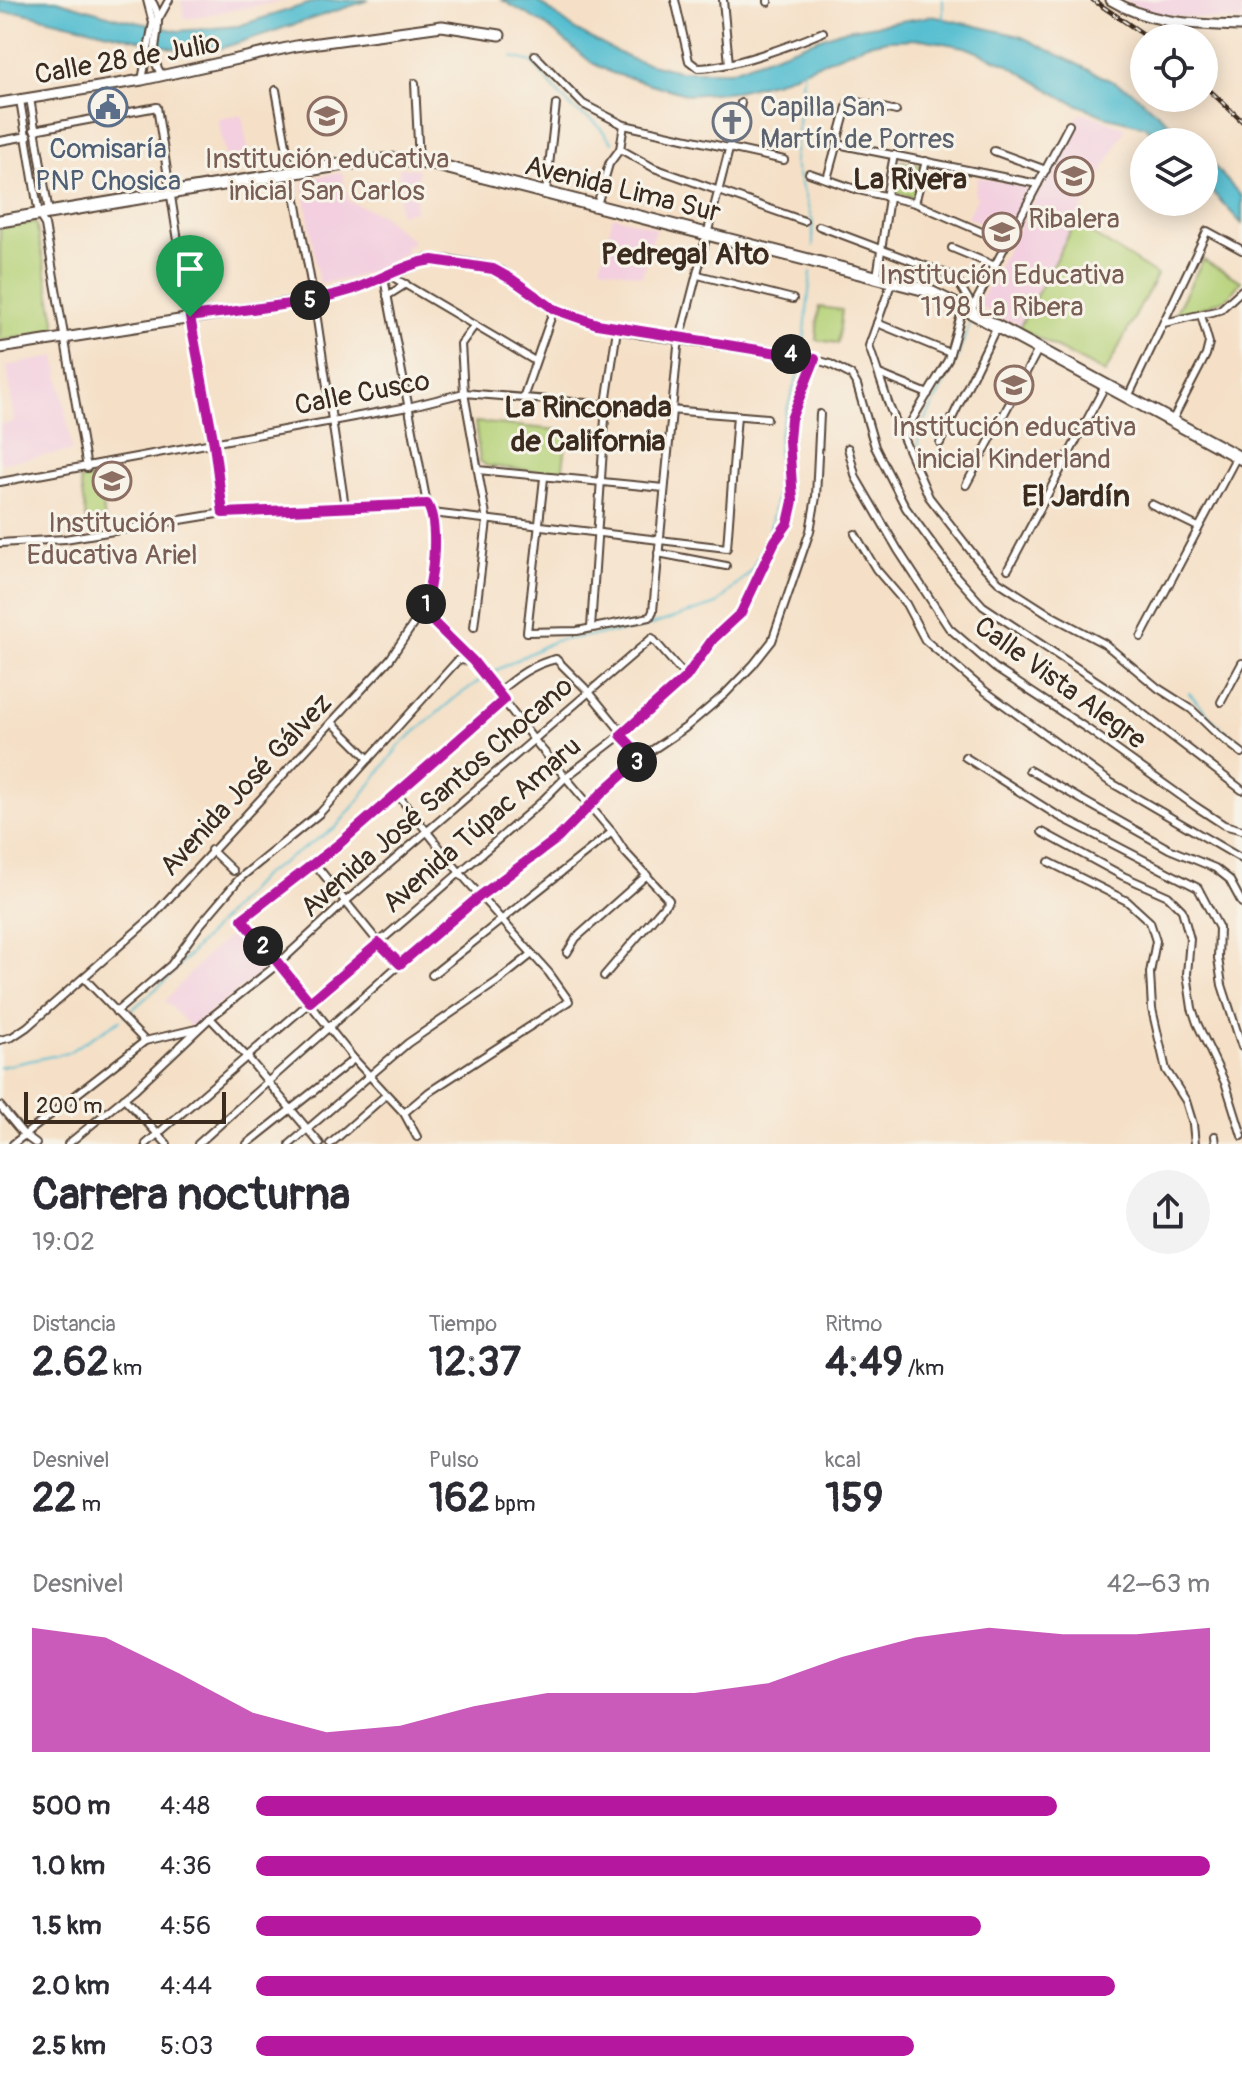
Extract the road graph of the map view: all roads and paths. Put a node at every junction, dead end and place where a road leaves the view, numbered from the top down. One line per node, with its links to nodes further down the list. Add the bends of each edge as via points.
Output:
1 (149, 0): 6 (street)
2 (169, 0): 6 (street)
3 (675, 0): 12 (street, via 693,66)
4 (723, 0): 12 (street)
5 (1111, 0): 7 (street, via 1144,16 1176,23)
6 (157, 22): 10 (street)
7 (1242, 26)
8 (823, 32): 12 (street)
9 (500, 35): 13 (street, Calle 28 de Julio, via 442,26 296,46)
10 (152, 46): 13 (street); 14 (street)
11 (535, 55): 22 (street, via 583,104)
12 (729, 64)
13 (163, 76): 14 (street, Calle 28 de Julio)
14 (142, 80): 17 (street, Calle 28 de Julio)
15 (415, 83): 34 (street)
16 (276, 90): 36 (street)
17 (25, 99): 18 (street, Calle 28 de Julio); 24 (street); 25 (street)
18 (0, 103)
19 (741, 103): 28 (street)
20 (556, 104): 42 (street)
21 (896, 111): 27 (street, via 848,103)
22 (624, 125): 28 (street); 29 (street)
23 (1069, 125): 35 (street)
24 (35, 132): 25 (street); 41 (street, via 157,107); 46 (street)
25 (26, 137): 26 (street); 46 (street)
26 (0, 141)
27 (837, 144): 31 (street); 38 (street)
28 (729, 148): 32 (street); 40 (street)
29 (620, 149): 40 (street, via 654,168); 45 (street, via 609,164)
30 (994, 151): 35 (street)
31 (894, 155): 33 (street); 43 (street)
32 (784, 160)
33 (926, 161): 39 (street); 44 (street)
34 (419, 162): 36 (highway, Avenida Lima Sur, via 357,162); 42 (highway, Avenida Lima Sur)
35 (1046, 170): 39 (street)
36 (291, 173): 41 (highway, Avenida Lima Sur); 63 (street)
37 (809, 173): 38 (street)
38 (827, 179): 43 (street)
39 (1038, 184): 51 (street)
40 (717, 190): 48 (street); 50 (street)
41 (170, 192): 46 (highway, Avenida Lima Sur); 68 (street)
42 (546, 192): 45 (highway, Avenida Lima Sur)
43 (888, 197): 44 (street); 52 (street)
44 (915, 203): 51 (street)
45 (597, 205): 50 (highway, Avenida Lima Sur)
46 (45, 218): 47 (highway, Avenida Lima Sur); 74 (street)
47 (0, 221)
48 (804, 221)
49 (819, 226): 52 (street)
50 (708, 234): 56 (street); 58 (highway, Avenida Lima Sur)
51 (1007, 243): 55 (street)
52 (880, 248): 58 (street); 65 (street, via 952,276)
53 (952, 248): 55 (street)
54 (1242, 250): 70 (street, via 1207,231)
55 (995, 266): 65 (street)
56 (698, 275): 64 (street); 75 (street)
57 (388, 277): 60 (street); 62 (street); 63 (street); 66 (street, via 426,260 485,267)
58 (877, 277): 59 (highway, Avenida Lima Sur)
59 (892, 281): 65 (highway, Avenida Lima Sur); 69 (street)
60 (406, 284): 62 (street); 71 (street)
61 (1242, 290): 67 (street, via 1220,310)
62 (387, 296): 89 (street)
63 (314, 299): 68 (street); 94 (street)
64 (793, 299)
65 (968, 307): 72 (highway, Avenida Lima Sur); 78 (street)
66 (554, 309): 73 (street); 81 (street)
67 (1201, 315): 70 (street); 95 (street, via 1209,343 1206,355)
68 (190, 317): 74 (street); 98 (street)
69 (877, 323): 78 (street); 82 (street, via 869,346)
70 (1164, 323): 86 (street)
71 (475, 325): 81 (street); 84 (street, via 461,344)
72 (997, 326): 77 (highway, Avenida Lima Sur); 97 (street)
73 (617, 329): 75 (street); 88 (street)
74 (64, 337): 76 (street); 101 (street)
75 (682, 338): 79 (street); 90 (street)
76 (0, 348)
77 (1039, 348): 83 (highway, Avenida Lima Sur); 106 (street)
78 (950, 353): 85 (street)
79 (803, 356): 80 (street)
80 (815, 359): 129 (street, Avenida Túpac Amaru, via 791,419 793,501 788,523 741,613 713,639); 143 (street, via 851,375 875,447 906,508 983,606 1121,697)
81 (535, 361): 87 (street)
82 (879, 374): 85 (street); 96 (street)
83 (1106, 384): 86 (highway, Avenida Lima Sur); 122 (street)
84 (464, 393): 87 (street, Calle Cusco); 89 (street, Calle Cusco); 102 (street)
85 (928, 394): 96 (street)
86 (1128, 397): 95 (highway, Avenida Lima Sur)
87 (523, 398): 88 (street, Calle Cusco)
88 (606, 404): 90 (street, Calle Cusco); 105 (street)
89 (408, 407): 94 (street, Calle Cusco); 108 (street)
90 (671, 409): 92 (street, Calle Cusco); 107 (street)
91 (820, 414): 138 (street, via 810,531 772,641 725,694)
92 (737, 415): 93 (street, Calle Cusco); 118 (street, via 727,548)
93 (767, 418)
94 (330, 420): 98 (street, Calle Cusco); 110 (street)
95 (1172, 421): 100 (highway, Avenida Lima Sur)
96 (903, 435): 137 (street, via 929,497 999,582 1105,644)
97 (940, 443)
98 (214, 444): 101 (street, Calle Cusco); 111 (street)
99 (848, 448): 146 (street, Calle Vista Alegre, via 856,478 949,628 995,668 1195,806)
100 (1240, 457): 115 (street)
101 (87, 468): 104 (street, Calle Cusco)
102 (478, 470): 103 (street); 113 (street)
103 (544, 478): 105 (street); 114 (street)
104 (0, 482)
105 (602, 483): 107 (street); 116 (street)
106 (966, 485)
107 (664, 488): 118 (street)
108 (427, 504): 110 (street); 112 (street)
109 (1151, 504): 115 (street)
110 (345, 507): 111 (street)
111 (223, 513): 119 (street, via 65,539)
112 (432, 513): 113 (street); 123 (street, Avenida José Gálvez, via 430,591)
113 (487, 521): 114 (street); 124 (street)
114 (537, 527): 116 (street); 125 (street, via 525,630)
115 (1198, 527): 126 (street)
116 (597, 533): 118 (street); 125 (street)
117 (855, 534): 151 (street, via 925,640 985,691 1110,782)
118 (659, 540): 120 (street)
119 (0, 543)
120 (658, 553): 121 (street); 125 (street, via 650,617)
121 (726, 566)
122 (1008, 569)
123 (422, 611): 127 (street); 134 (street, Avenida José Gálvez, via 390,659)
124 (474, 627)
125 (591, 628)
126 (1141, 637)
127 (473, 661): 130 (street); 140 (street, via 458,660)
128 (1242, 663): 133 (street)
129 (686, 677): 131 (street, Avenida José Santos Chocano, via 652,638); 135 (street, Avenida Túpac Amaru)
130 (498, 692): 131 (street, via 519,675 556,659); 132 (street)
131 (589, 692): 135 (street); 136 (street, Avenida José Santos Chocano)
132 (504, 700): 136 (street); 144 (street)
133 (1221, 702)
134 (332, 722): 140 (street); 150 (street, Avenida José Gálvez)
135 (621, 735): 138 (street); 142 (street, Avenida Túpac Amaru)
136 (534, 740): 142 (street); 147 (street, Avenida José Santos Chocano)
137 (1242, 753)
138 (642, 757): 145 (street)
139 (965, 757): 176 (street, via 1055,814 1198,888 1219,928 1222,985)
140 (369, 759): 170 (street, via 320,813 240,878 171,965)
141 (1029, 770): 159 (street, via 1169,849 1221,872)
142 (566, 777): 145 (street); 155 (street, Avenida Túpac Amaru)
143 (1242, 790)
144 (397, 794): 147 (street); 153 (street)
145 (590, 806): 148 (street); 157 (street, via 558,838)
146 (1242, 830)
147 (427, 832): 155 (street); 158 (street, Avenida José Santos Chocano)
148 (612, 832): 156 (street); 160 (street)
149 (1042, 832): 189 (street, via 1168,896 1182,910 1190,939 1187,974 1192,1008)
150 (211, 850): 154 (street); 168 (street, Avenida José Gálvez, via 144,925)
151 (1242, 858)
152 (1049, 862): 201 (street, via 1127,901 1150,922 1156,941 1150,973 1152,1009 1166,1070 1186,1101)
153 (315, 864): 158 (street); 164 (street, via 242,919)
154 (233, 871)
155 (460, 873): 157 (street); 161 (street, Avenida Túpac Amaru)
156 (647, 875): 162 (street, via 576,938); 167 (street, via 669,900)
157 (480, 896): 160 (street); 165 (street)
158 (345, 902): 161 (street); 164 (street, Avenida José Santos Chocano)
159 (1242, 903)
160 (501, 920): 163 (street); 166 (street)
161 (379, 943): 165 (street); 169 (street, Avenida Túpac Amaru)
162 (567, 953)
163 (532, 954): 179 (street, via 408,1043); 185 (street, via 569,1001)
164 (278, 964): 169 (street); 171 (street, Avenida José Santos Chocano)
165 (400, 964): 173 (street)
166 (432, 975)
167 (604, 976)
168 (84, 978): 170 (street); 174 (street, Avenida José Gálvez, via 20,1033)
169 (310, 1002): 173 (street); 177 (street, Avenida Túpac Amaru)
170 (116, 1012): 175 (street)
171 (210, 1018): 172 (street, Avenida José Santos Chocano); 177 (street)
172 (200, 1028): 175 (street); 182 (street, Avenida José Santos Chocano)
173 (330, 1029): 178 (street); 180 (street)
174 (0, 1040)
175 (145, 1041): 188 (street)
176 (1242, 1047)
177 (247, 1057): 180 (street); 187 (street, Avenida Túpac Amaru)
178 (354, 1059): 179 (street); 184 (street)
179 (371, 1077): 181 (street); 186 (street)
180 (269, 1082): 184 (street); 196 (street)
181 (386, 1095): 185 (street); 200 (street)
182 (124, 1098): 187 (street); 193 (street, Avenida José Santos Chocano)
183 (0, 1106): 188 (street)
184 (292, 1109): 186 (street); 197 (street)
185 (404, 1113): 190 (street)
186 (309, 1129): 198 (street); 199 (street)
187 (158, 1134): 194 (street, Avenida Túpac Amaru); 195 (street)
188 (24, 1135): 191 (street); 192 (street)
189 (1242, 1136)
190 (417, 1137)
191 (13, 1144)
192 (36, 1144)
193 (68, 1144)
194 (146, 1144)
195 (167, 1144)
196 (198, 1144)
197 (247, 1144)
198 (290, 1144)
199 (320, 1144)
200 (330, 1144)
201 (1195, 1144)

